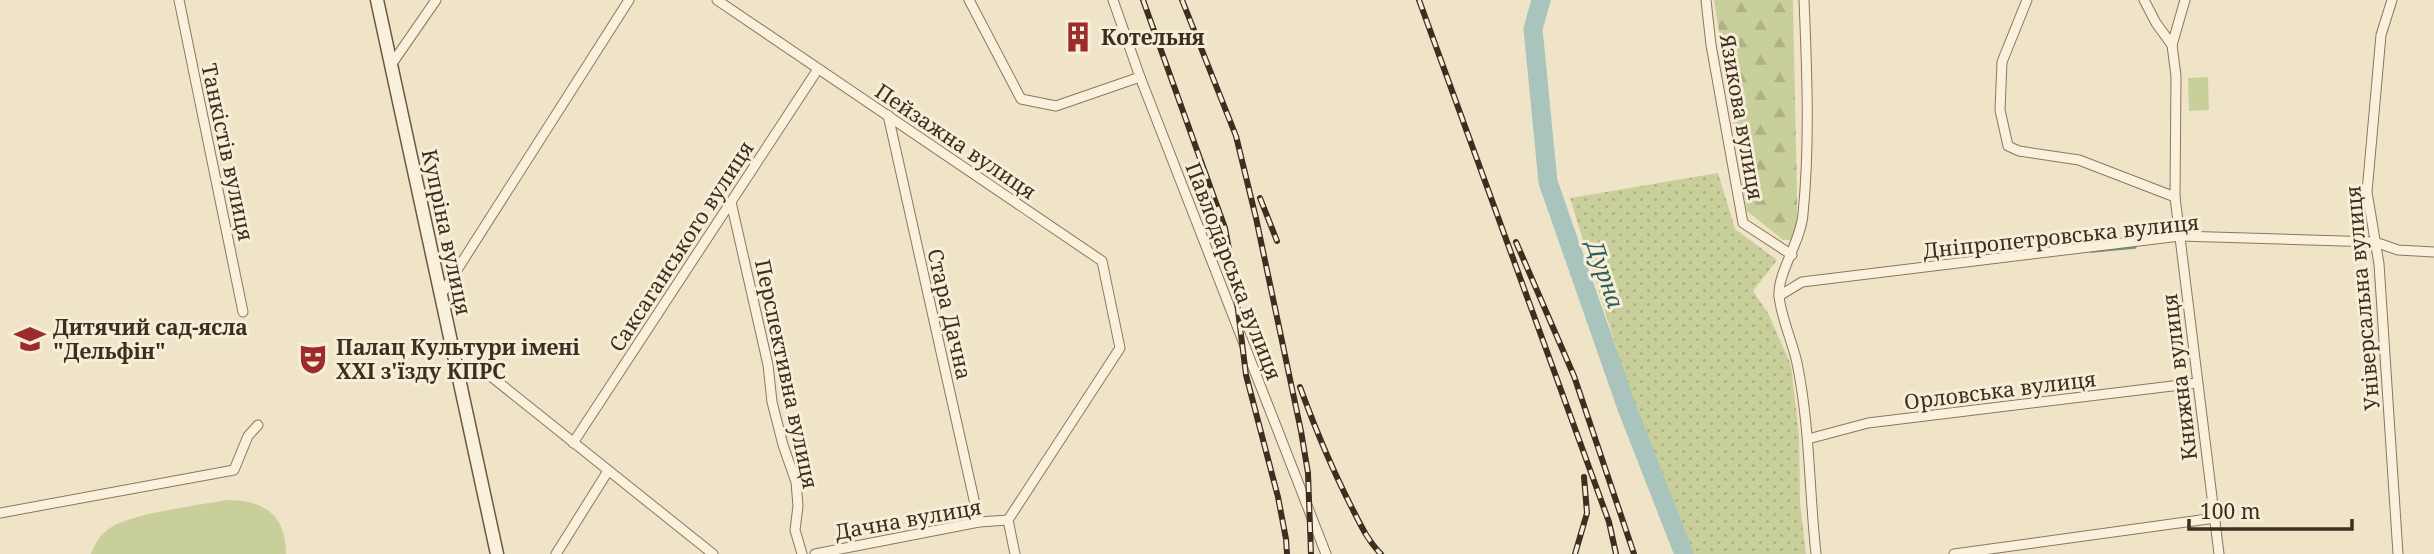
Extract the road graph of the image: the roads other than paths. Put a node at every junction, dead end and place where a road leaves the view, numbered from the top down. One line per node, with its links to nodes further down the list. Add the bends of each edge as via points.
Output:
1 (179, 0): 27 (street, Танкістів вулиця)
2 (377, 0): 15 (main road, Купріна вулиця)
3 (436, 0): 15 (street)
4 (629, 0): 25 (street)
5 (717, 0): 16 (street, Пейзажна вулиця)
6 (969, 0): 17 (street, via 1021,99 1056,106)
7 (1113, 0): 17 (street, Павлодарська вулиця)
8 (1706, 0): 24 (street, Язикова вулиця, via 1742,223)
9 (1804, 0): 24 (street, via 1808,92 1803,215)
10 (2027, 0): 19 (street, Дніпропетровська вулиця, via 2003,62 2000,110 2008,146 2079,160)
11 (2144, 0): 14 (street)
12 (2185, 0): 14 (street)
13 (2392, 0): 22 (street, Універсальна вулиця, via 2381,35 2367,192)
14 (2172, 46): 19 (street, Книжна вулиця)
15 (391, 65): 25 (main road, Купріна вулиця)
16 (818, 69): 18 (street, Пейзажна вулиця); 20 (street, Саксаганського вулиця)
17 (1140, 77): 44 (street, Павлодарська вулиця)
18 (888, 115): 36 (street, Пейзажна вулиця, via 1102,261 1120,348); 37 (street, Стара Дачна)
19 (2175, 197): 21 (street, Книжна вулиця)
20 (731, 202): 32 (street, Саксаганського вулиця); 41 (street, Перспективна вулиця, via 768,365 772,402 796,482 795,530)
21 (2180, 236): 22 (street, Дніпропетровська вулиця); 26 (street, Дніпропетровська вулиця, via 1802,282); 29 (street, Книжна вулиця)
22 (2375, 242): 23 (street, Дніпропетровська вулиця, via 2398,250); 48 (street, Універсальна вулиця)
23 (2434, 252)
24 (1792, 255): 26 (street)
25 (442, 295): 28 (main road, Купріна вулиця)
26 (1779, 296): 31 (street, via 1797,362)
27 (243, 312)
28 (453, 346): 32 (street); 38 (main road, Купріна вулиця)
29 (2197, 383): 31 (street, Орловська вулиця, via 1868,424); 35 (street, Книжна вулиця)
30 (258, 425): 34 (street, via 248,436 234,470)
31 (1808, 439): 45 (street)
32 (573, 443): 33 (street)
33 (608, 471): 39 (street); 40 (street)
34 (0, 513)
35 (2214, 518): 46 (street); 47 (street, Книжна вулиця)
36 (1008, 520): 37 (street, Дачна вулиця); 43 (street)
37 (979, 522): 42 (street, Дачна вулиця)
38 (497, 554)
39 (556, 554)
40 (713, 554)
41 (802, 554)
42 (815, 554)
43 (1015, 554)
44 (1326, 554)
45 (1816, 554)
46 (1954, 554)
47 (2219, 554)
48 (2398, 554)

